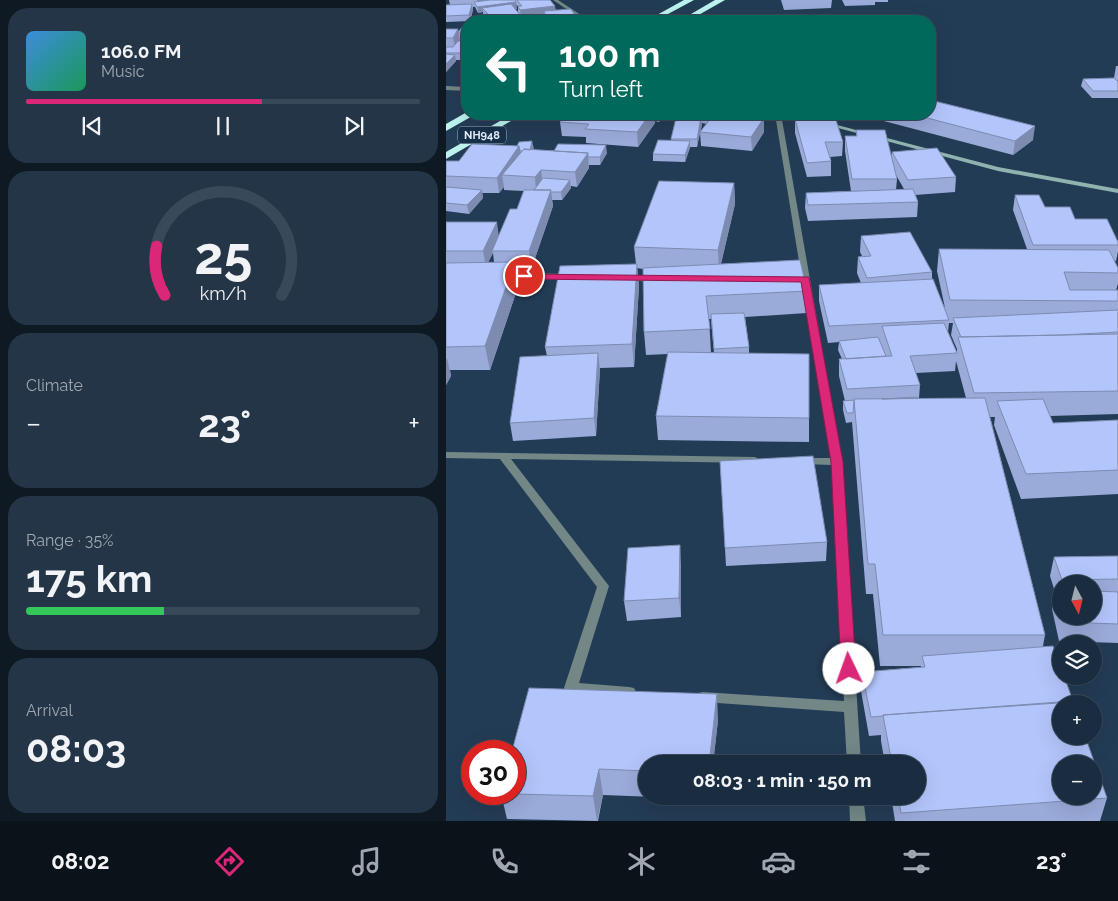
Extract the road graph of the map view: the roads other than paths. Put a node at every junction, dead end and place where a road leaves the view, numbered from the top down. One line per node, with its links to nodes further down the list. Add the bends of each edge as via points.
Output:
1 (556, 0): 4 (street)
2 (690, 0): 5 (highway)
3 (721, 0): 6 (highway)
4 (578, 15)
5 (661, 15)
6 (695, 15)
7 (446, 88): 8 (street)
8 (461, 89)
9 (461, 120): 13 (highway, NH948)
10 (508, 120): 14 (highway, NH948)
11 (779, 120): 24 (street, via 801,279)
12 (811, 120): 15 (main road, via 998,168)
13 (446, 128)
14 (446, 156)
15 (1118, 192)
16 (495, 276): 17 (street)
17 (583, 278)
18 (612, 278): 19 (street)
19 (671, 279)
20 (446, 455): 21 (street)
21 (503, 456): 22 (street); 25 (street, via 603,586 571,688)
22 (768, 460)
23 (788, 461): 24 (street)
24 (837, 462): 27 (street)
25 (639, 692)
26 (687, 696): 27 (street)
27 (851, 707): 28 (street)
28 (854, 755)
29 (857, 805): 30 (street)
30 (858, 821)

